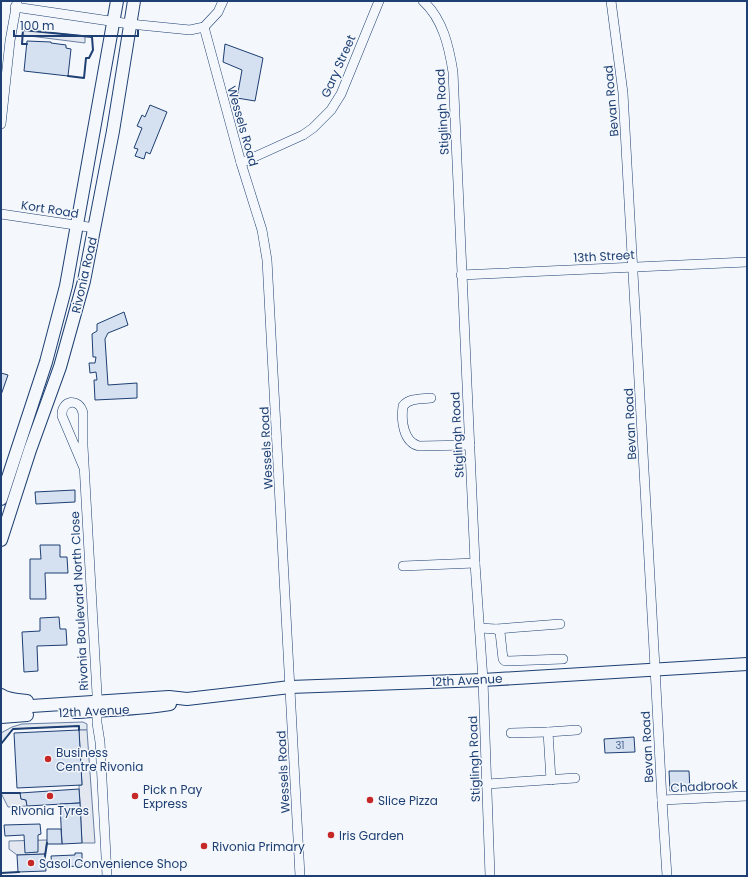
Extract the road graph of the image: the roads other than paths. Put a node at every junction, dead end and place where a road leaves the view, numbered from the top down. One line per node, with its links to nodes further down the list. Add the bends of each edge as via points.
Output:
1 (117, 1): 8 (main road, Rivonia Road)
2 (134, 1): 9 (main road, Rivonia Road)
3 (223, 1): 10 (street, via 218,12)
4 (379, 1): 12 (street, Gary Street, via 331,110 303,135)
5 (423, 1): 18 (street, Stiglingh Road, via 439,21 451,62)
6 (611, 1): 17 (street, Bevan Road, via 623,93)
7 (16, 4): 8 (street); 11 (street)
8 (114, 21): 9 (street); 14 (main road, Rivonia Road)
9 (130, 24): 10 (street, via 190,30); 15 (main road, Rivonia Road)
10 (204, 28): 12 (street, Wessels Road)
11 (1, 124)
12 (241, 164): 33 (street, Wessels Road, via 262,230 270,287)
13 (1, 214): 14 (street, Kort Road)
14 (78, 225): 15 (street, Kort Road); 22 (main road, Rivonia Road, via 60,313)
15 (95, 228): 23 (main road, Rivonia Road, via 84,281 60,367)
16 (747, 262): 17 (street, 13th Street)
17 (634, 267): 18 (street, 13th Street); 31 (street, Bevan Road)
18 (461, 275): 20 (street, Stiglingh Road)
19 (431, 398): 20 (street, via 412,400 402,408 404,430 410,442 419,446)
20 (470, 445): 24 (street, Stiglingh Road)
21 (84, 468): 21 (street, Rivonia Boulevard North Close, via 62,416 64,407 71,402 79,404 83,412); 35 (street, Rivonia Boulevard North Close)
22 (1, 499)
23 (1, 540)
24 (475, 563): 25 (street); 27 (street, Stiglingh Road)
25 (404, 566)
26 (560, 624): 28 (street)
27 (480, 628): 28 (street); 32 (street, Stiglingh Road)
28 (496, 629): 29 (street, via 500,632 505,661)
29 (563, 659)
30 (747, 664): 31 (main road, 12th Avenue)
31 (656, 668): 32 (main road, 12th Avenue); 47 (street, Bevan Road)
32 (483, 680): 33 (main road, 12th Avenue); 45 (street, Stiglingh Road)
33 (290, 687): 35 (main road, 12th Avenue, via 187,699 170,697); 49 (street, Wessels Road)
34 (1, 695): 35 (main road, via 16,700)
35 (93, 706): 36 (main road, 12th Avenue); 37 (main road, 12th Avenue); 48 (street, Rivonia Boulevard North Close, via 100,742)
36 (1, 708)
37 (17, 715): 38 (main road, 12th Avenue); 39 (main road)
38 (1, 717)
39 (1, 722)
40 (577, 730): 41 (street)
41 (548, 732): 42 (street); 44 (street)
42 (511, 733)
43 (574, 778): 44 (street)
44 (551, 780): 45 (street)
45 (487, 784): 50 (street, Stiglingh Road)
46 (747, 796): 47 (street, Chadbrook)
47 (662, 800): 51 (street, Bevan Road)
48 (107, 876)
49 (300, 876)
50 (490, 876)
51 (667, 876)

